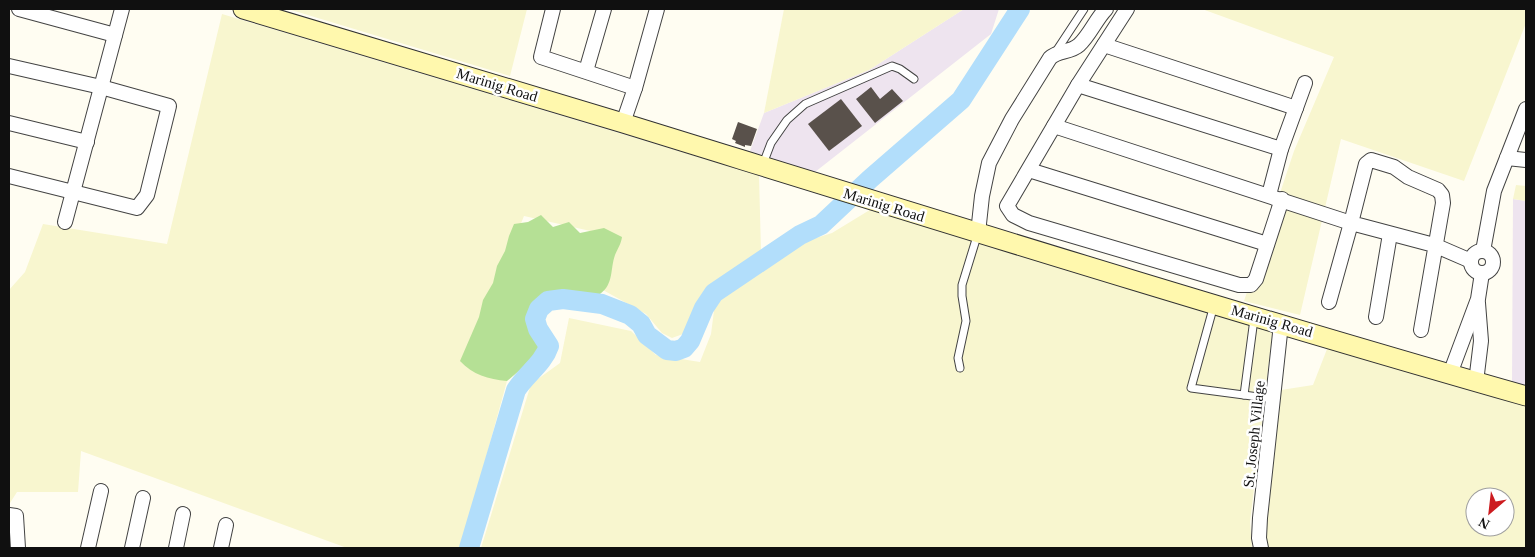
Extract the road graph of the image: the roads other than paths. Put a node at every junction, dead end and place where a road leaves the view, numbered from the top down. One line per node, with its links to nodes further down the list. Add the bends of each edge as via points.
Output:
1 (19, 9): 10 (street)
2 (122, 9): 10 (street)
3 (243, 9): 23 (street, Marinig Road)
4 (553, 9): 14 (street, via 541,57)
5 (604, 9): 14 (street)
6 (657, 9): 19 (street)
7 (1084, 9): 12 (lane)
8 (1106, 9): 12 (street, via 1080,45)
9 (1127, 9): 11 (street)
10 (115, 35): 18 (street)
11 (1104, 45): 17 (street); 20 (street)
12 (1055, 54): 36 (street, via 1012,118 989,164)
13 (9, 66): 18 (street)
14 (586, 71): 19 (street)
15 (914, 79): 29 (lane, via 892,66 805,104 787,120 770,143)
16 (1305, 83): 20 (street)
17 (1078, 86): 24 (street); 26 (street)
18 (101, 87): 25 (street); 32 (street, via 169,106 147,195 137,208)
19 (635, 88): 23 (street)
20 (1296, 108): 26 (street)
21 (1526, 109): 27 (street)
22 (9, 123): 25 (street)
23 (623, 123): 29 (street, Marinig Road)
24 (1054, 126): 30 (street); 33 (street)
25 (87, 142): 32 (street)
26 (1281, 149): 33 (street)
27 (1507, 158): 28 (street); 40 (street, via 1494,191)
28 (1526, 160)
29 (762, 167): 36 (street, Marinig Road)
30 (1029, 170): 38 (street); 38 (street, via 1007,206 1013,215 1029,223 1239,285 1251,285 1256,280)
31 (9, 176): 32 (street)
32 (74, 192): 34 (street)
33 (1276, 197): 35 (street); 38 (street)
34 (65, 222)
35 (1351, 223): 37 (street); 39 (street, via 1366,164 1371,160 1381,162 1442,195); 44 (street)
36 (978, 233): 45 (street, Marinig Road); 50 (lane, via 962,285 966,321 958,358)
37 (1390, 234): 39 (street); 47 (street)
38 (1268, 244)
39 (1434, 245): 41 (street); 49 (street)
40 (1483, 251): 41 (street, via 1474,254); 42 (street, via 1491,257 1492,264 1489,270)
41 (1471, 261): 42 (street, via 1475,270)
42 (1482, 272): 43 (street)
43 (1478, 299): 51 (street); 52 (street, via 1482,341)
44 (1329, 302)
45 (1214, 304): 46 (street, Marinig Road); 53 (lane, via 1191,388)
46 (1254, 316): 48 (street, Marinig Road); 53 (lane)
47 (1376, 317)
48 (1282, 324): 51 (street, Marinig Road); 55 (street, St. Joseph Village)
49 (1421, 330)
50 (960, 368)
51 (1450, 374): 52 (street, Marinig Road)
52 (1476, 382): 54 (street, Marinig Road)
53 (1244, 395): 55 (lane)
54 (1526, 396)
55 (1274, 399): 66 (street, St. Joseph Village, via 1260,518)
56 (101, 490): 62 (street)
57 (143, 498): 63 (street)
58 (183, 514): 64 (street)
59 (9, 515): 61 (street, via 16,516)
60 (226, 525): 65 (street)
61 (18, 548)
62 (88, 548)
63 (132, 548)
64 (176, 548)
65 (221, 548)
66 (1261, 548)

